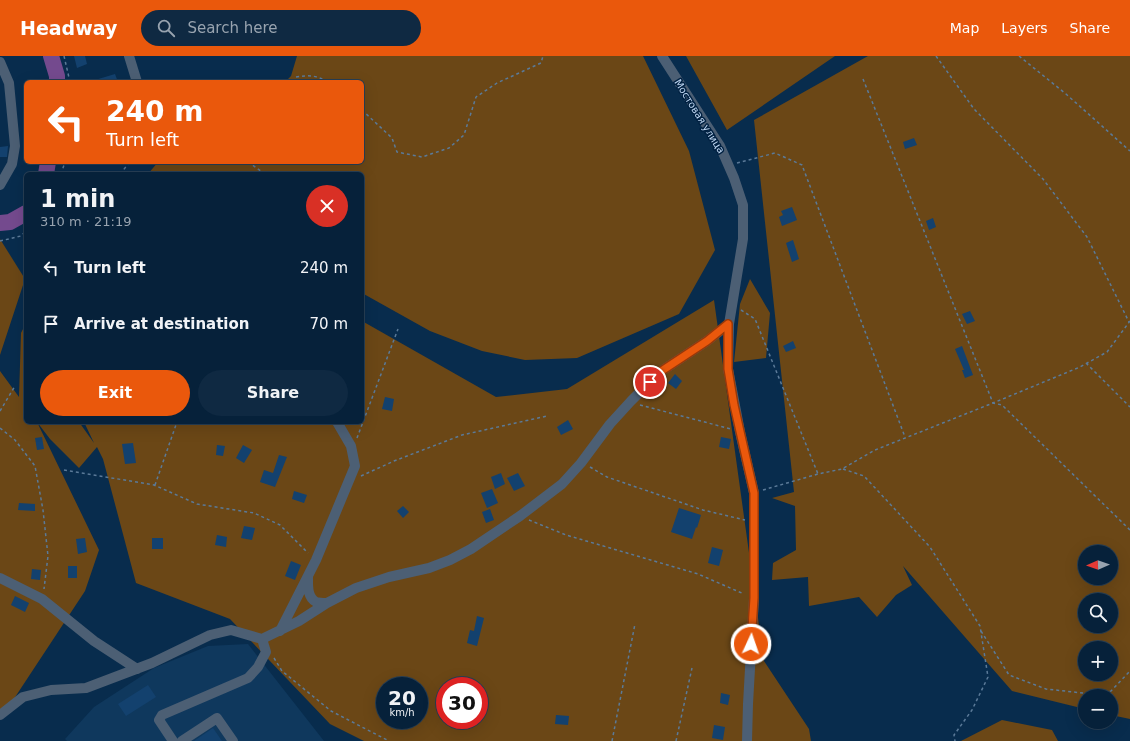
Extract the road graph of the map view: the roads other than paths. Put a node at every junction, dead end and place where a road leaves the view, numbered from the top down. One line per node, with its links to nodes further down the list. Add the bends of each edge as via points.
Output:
1 (128, 56): 4 (street)
2 (662, 56): 6 (street, Мостовая улица, via 711,130 729,165 743,205 743,239)
3 (0, 62): 5 (street, via 9,83 15,146 12,164)
4 (136, 80)
5 (0, 185)
6 (728, 324): 10 (street, via 660,372 610,424 562,484 520,516 450,560 356,588); 18 (street, Мостовая улица, via 728,369 754,493 754,598)
7 (338, 424): 8 (street, via 351,446 355,466)
8 (308, 574): 10 (street, via 308,589 311,596 316,602); 11 (street)
9 (0, 578): 13 (street, via 42,599 94,641)
10 (326, 603): 11 (street)
11 (280, 631): 12 (street)
12 (262, 639): 13 (street, via 231,630 210,635); 15 (street, via 266,652 248,678 162,715 159,720)
13 (137, 669): 14 (street, via 86,688 51,690 22,697)
14 (0, 715)
15 (173, 741)
16 (182, 741): 17 (street, via 217,718)
17 (233, 741)
18 (747, 741)

